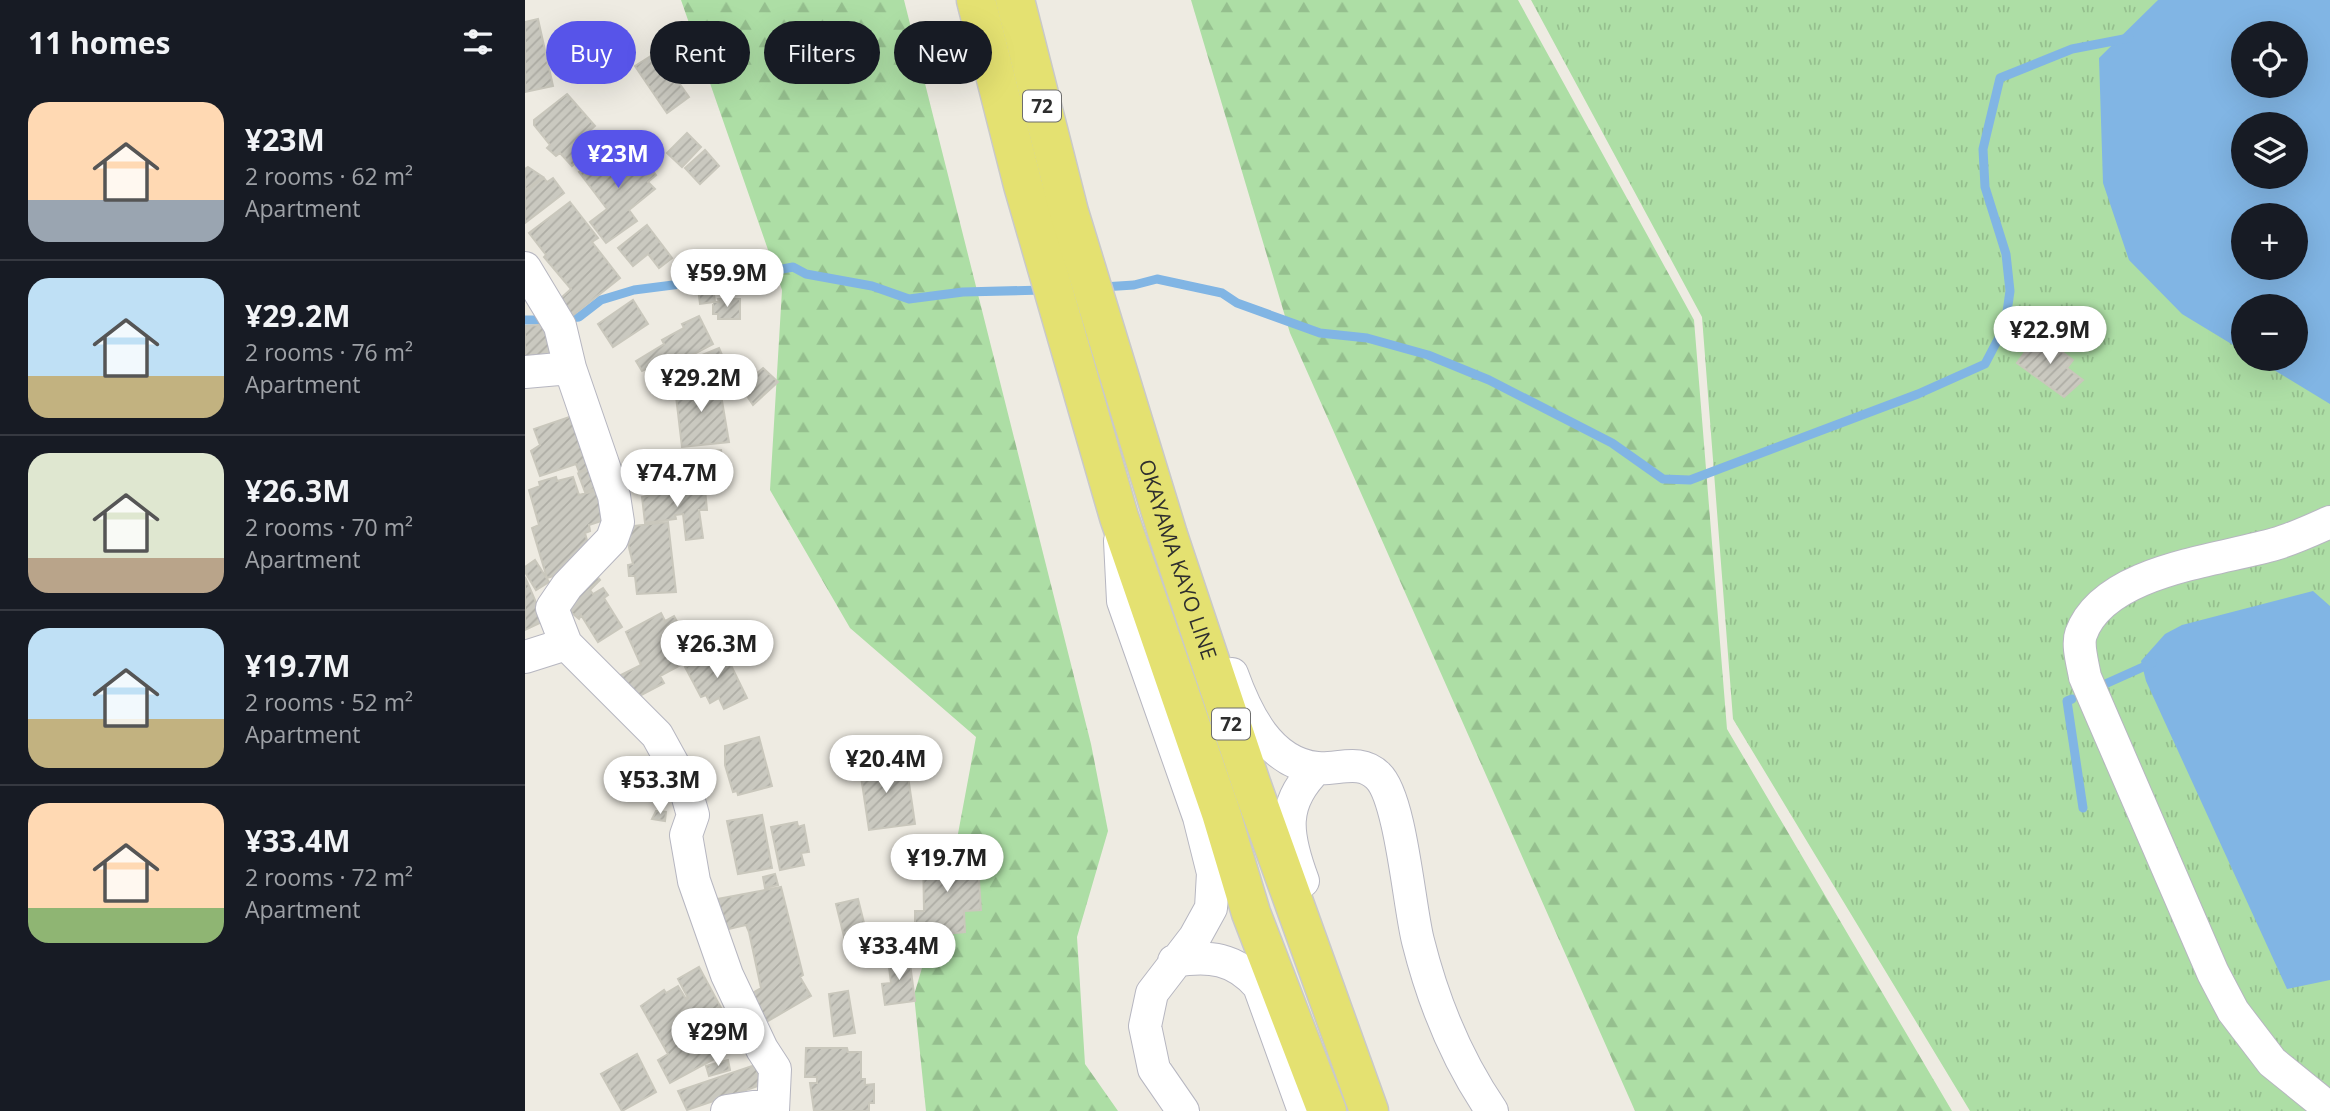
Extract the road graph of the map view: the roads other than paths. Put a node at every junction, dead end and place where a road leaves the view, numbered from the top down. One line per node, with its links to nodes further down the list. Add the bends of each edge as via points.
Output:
1 (976, 0): 6 (main road, OKAYAMA KAYO LINE / 72, via 1023,185)
2 (1015, 0): 8 (main road, OKAYAMA KAYO LINE / 72, via 1069,212)
3 (525, 268): 4 (street, via 555,319)
4 (570, 368): 5 (street); 9 (street, via 614,496 618,522 612,539 552,608)
5 (525, 372)
6 (1119, 517): 12 (street, via 1123,601 1199,817 1213,873 1211,908); 18 (main road, OKAYAMA KAYO LINE / 72, via 1251,912)
7 (2330, 522): 14 (street, via 2277,544 2159,573 2115,593 2094,611 2080,637 2085,677 2223,992 2272,1062)
8 (1168, 535): 11 (street, via 1211,618 1244,709 1281,753); 19 (main road, OKAYAMA KAYO LINE / 72)
9 (566, 644): 10 (street); 13 (street, via 657,735 684,784 693,815 686,835 694,881 727,975 775,1069)
10 (525, 657)
11 (1317, 768): 20 (street, via 1296,791 1289,826 1299,869 1360,1038); 21 (street, via 1352,764 1378,776 1391,801 1417,940 1437,1008)
12 (1174, 961): 16 (street, via 1152,993 1145,1026 1154,1069); 17 (street, via 1203,956 1222,960 1245,971 1259,986)
13 (773, 1108): 15 (street)
14 (2330, 1108)
15 (727, 1111)
16 (1182, 1111)
17 (1304, 1111)
18 (1327, 1111)
19 (1369, 1111)
20 (1376, 1111)
21 (1492, 1111)

